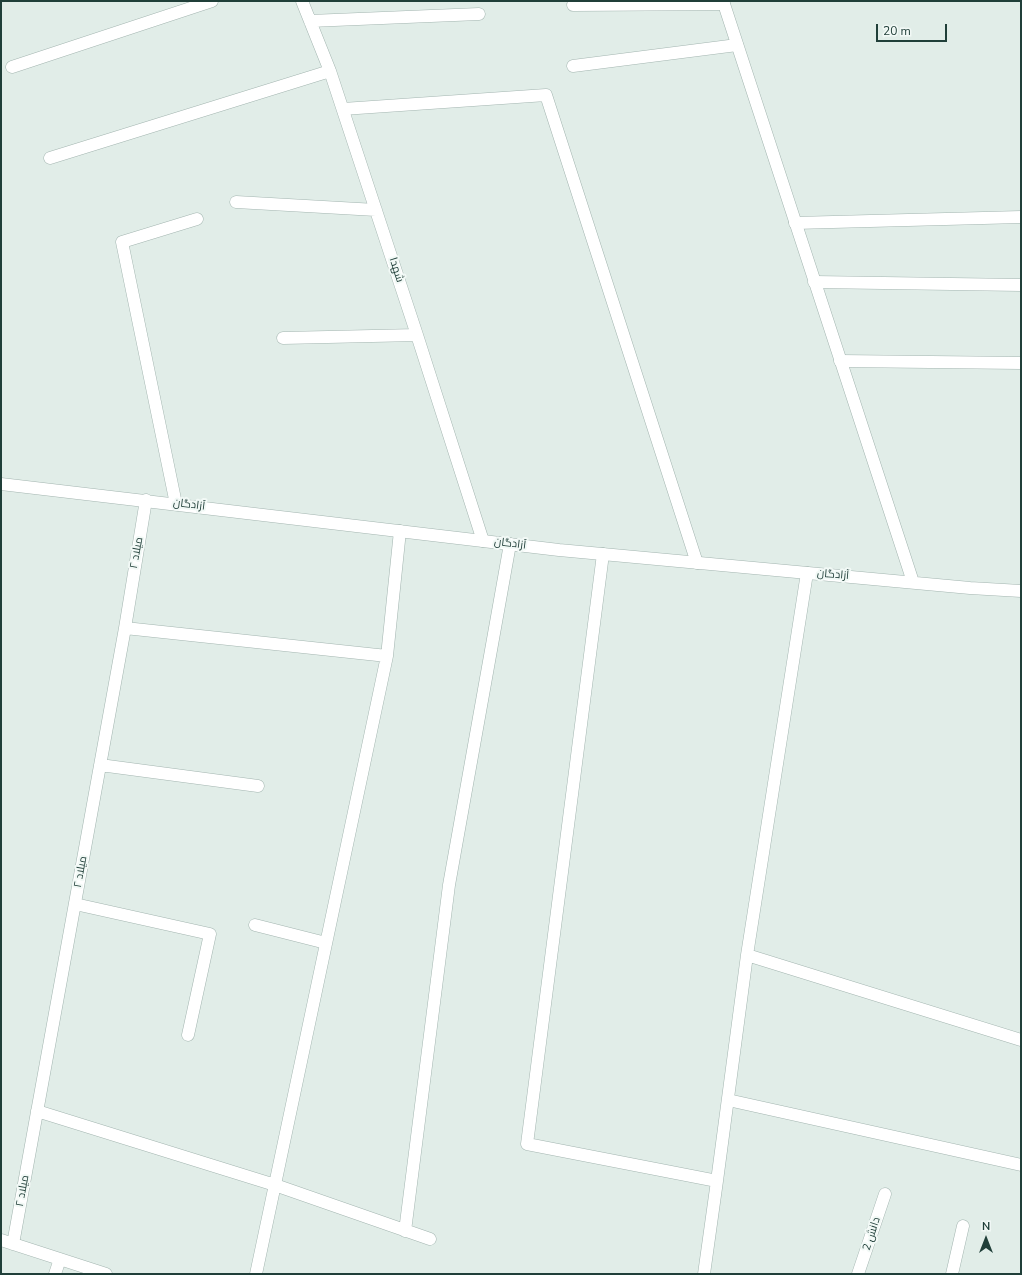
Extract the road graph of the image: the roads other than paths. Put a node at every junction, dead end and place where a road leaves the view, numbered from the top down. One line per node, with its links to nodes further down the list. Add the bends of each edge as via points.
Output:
1 (212, 1): 9 (street)
2 (302, 1): 6 (street, شهدا)
3 (724, 3): 4 (street); 7 (street)
4 (573, 5)
5 (480, 14): 6 (street)
6 (310, 21): 10 (street, شهدا)
7 (737, 45): 8 (street); 17 (street)
8 (573, 66)
9 (12, 67)
10 (330, 71): 11 (street, شهدا); 12 (street)
11 (343, 109): 14 (street, شهدا); 31 (street, via 546,95)
12 (50, 158)
13 (236, 202): 14 (street)
14 (376, 210): 20 (street, شهدا)
15 (1021, 216): 17 (street)
16 (197, 219): 26 (street, via 122,242)
17 (796, 223): 18 (street)
18 (814, 282): 19 (street); 22 (street)
19 (1021, 285)
20 (417, 335): 21 (street); 28 (street, شهدا)
21 (283, 338)
22 (840, 362): 23 (street); 33 (street)
23 (1021, 363)
24 (1, 484): 25 (street, آزادگان)
25 (146, 500): 26 (street, آزادگان); 35 (street, میلاد ۲)
26 (176, 504): 27 (street, آزادگان)
27 (400, 531): 28 (street, آزادگان); 36 (street)
28 (483, 541): 29 (street, آزادگان)
29 (510, 544): 30 (street, آزادگان); 52 (street, via 449,885)
30 (603, 554): 31 (street, آزادگان); 48 (street, via 527,1144)
31 (697, 563): 32 (street, آزادگان)
32 (807, 573): 33 (street, آزادگان); 42 (street)
33 (913, 582): 34 (street, آزادگان)
34 (1021, 591)
35 (125, 628): 36 (street); 37 (street, میلاد ۲)
36 (387, 656): 41 (street)
37 (100, 765): 38 (street); 39 (street, میلاد ۲)
38 (258, 786)
39 (75, 904): 43 (street, via 210,934); 46 (street, میلاد ۲)
40 (255, 925): 41 (street)
41 (326, 943): 49 (street)
42 (747, 955): 44 (street); 45 (street)
43 (188, 1035)
44 (1021, 1040)
45 (728, 1100): 47 (street); 48 (street)
46 (38, 1111): 49 (street); 55 (street, میلاد ۲)
47 (1021, 1165)
48 (717, 1181): 60 (street)
49 (275, 1185): 52 (street); 59 (street)
50 (885, 1194): 61 (street, دانش 2)
51 (963, 1226): 62 (street)
52 (405, 1231): 53 (street)
53 (430, 1239)
54 (1, 1240): 55 (street)
55 (13, 1244): 56 (street)
56 (60, 1259): 57 (street); 58 (street)
57 (55, 1274)
58 (106, 1274)
59 (256, 1274)
60 (704, 1274)
61 (858, 1274)
62 (952, 1274)

